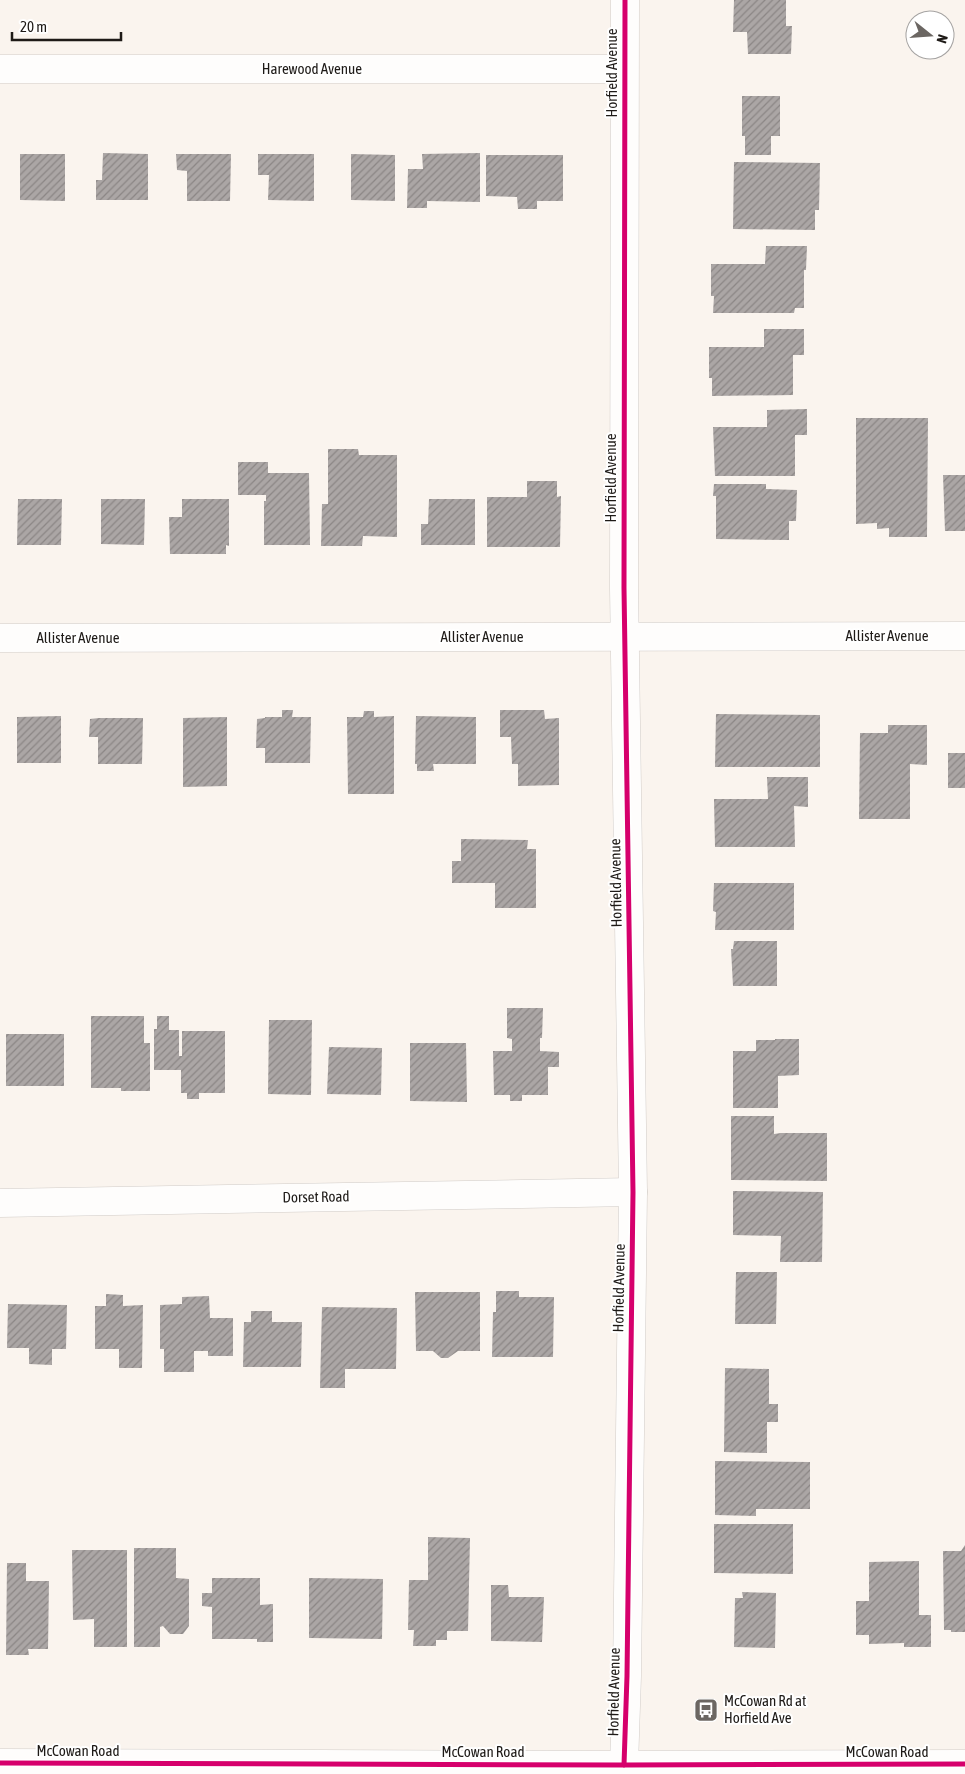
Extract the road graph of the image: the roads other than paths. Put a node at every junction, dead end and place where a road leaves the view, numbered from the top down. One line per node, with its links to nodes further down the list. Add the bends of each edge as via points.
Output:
1 (625, 0): 3 (street, Horfield Avenue)
2 (0, 69): 3 (street, Harewood Avenue)
3 (624, 69): 4 (street, Horfield Avenue)
4 (625, 636): 5 (street, Allister Avenue); 6 (street, Allister Avenue); 7 (street, Horfield Avenue)
5 (965, 636)
6 (0, 638)
7 (633, 1192): 8 (street, Dorset Road); 11 (street, Horfield Avenue)
8 (0, 1203)
9 (0, 1764): 11 (street, McCowan Road)
10 (965, 1764): 11 (street, McCowan Road)
11 (624, 1765)

